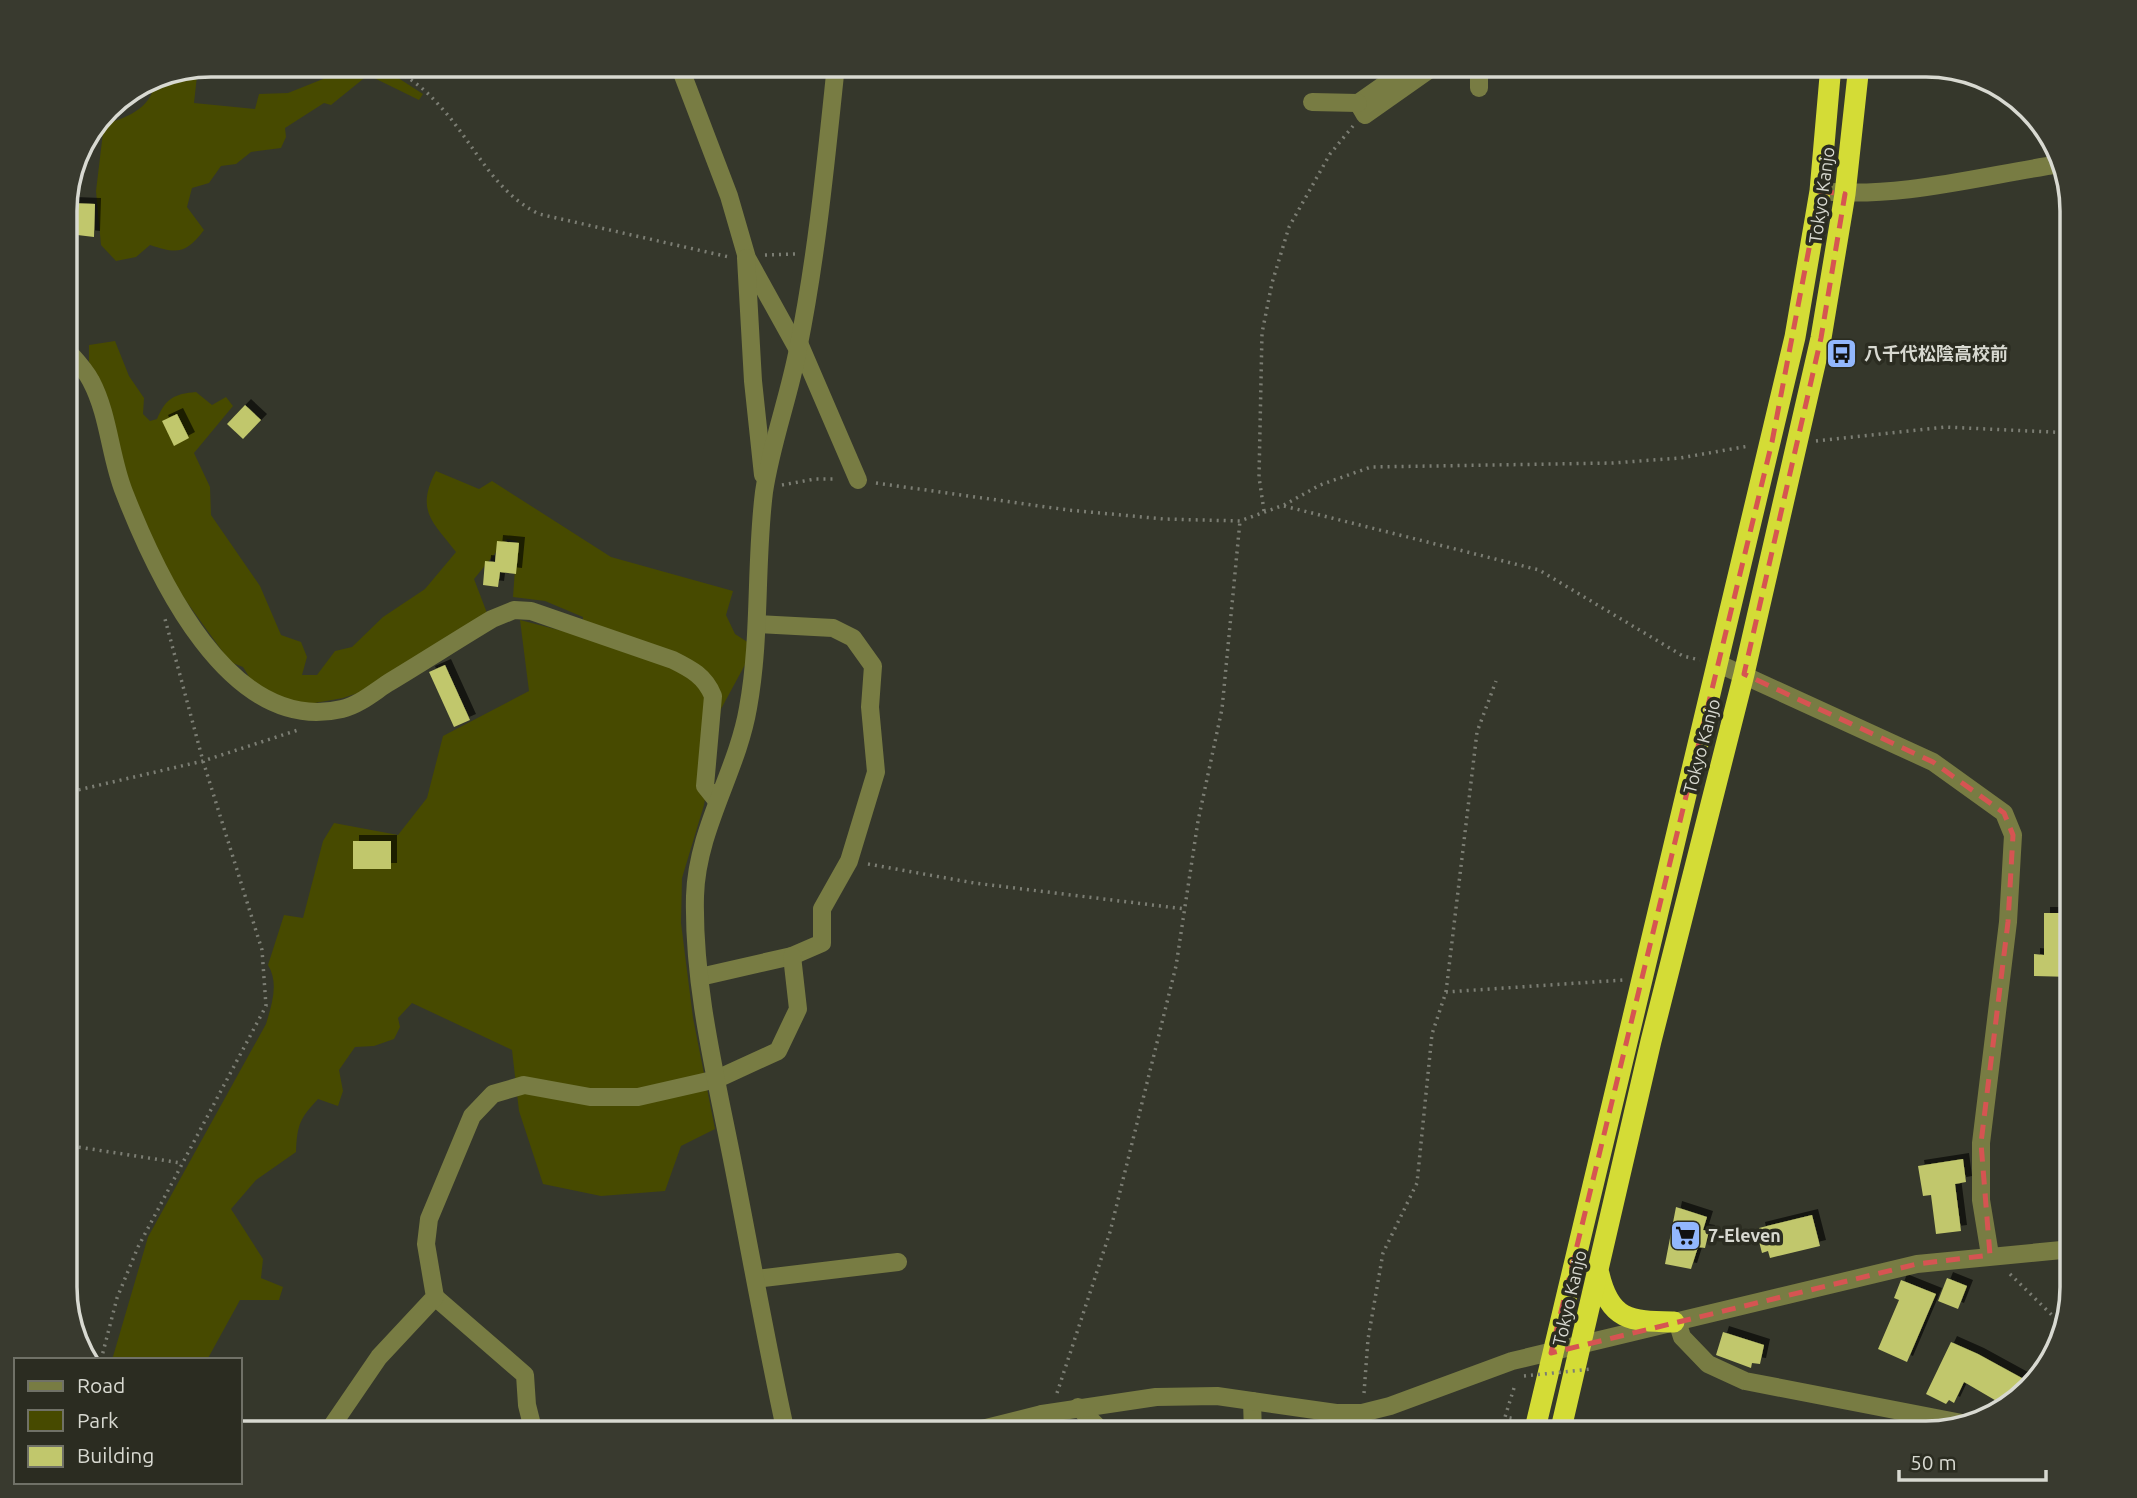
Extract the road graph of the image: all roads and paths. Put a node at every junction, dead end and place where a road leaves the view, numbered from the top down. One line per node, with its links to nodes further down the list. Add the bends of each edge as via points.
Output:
1 (407, 77): 16 (path, via 440,106 517,203 539,214)
2 (684, 77): 16 (street, via 729,196)
3 (835, 77): 15 (street)
4 (1398, 77): 11 (street)
5 (1414, 77): 11 (street)
6 (1479, 77): 9 (street)
7 (1830, 77): 13 (highway, Tokyo Kanjo)
8 (1857, 77): 14 (highway, Tokyo Kanjo)
9 (1479, 88)
10 (1312, 102): 11 (street)
11 (1361, 109): 25 (path, via 1289,227 1272,283 1262,333 1259,477)
12 (2052, 165): 14 (street, via 1893,192)
13 (1820, 191): 14 (street); 21 (highway, Tokyo Kanjo, via 1806,284)
14 (1845, 194): 20 (highway, Tokyo Kanjo, via 1821,338)
15 (816, 254): 16 (path); 17 (street)
16 (746, 258): 17 (street); 23 (street)
17 (799, 347): 22 (street); 23 (street)
18 (77, 362): 27 (street, via 99,398 123,490)
19 (2060, 432): 20 (path, via 1945,427)
20 (1797, 440): 30 (highway, Tokyo Kanjo)
21 (1772, 442): 24 (path, via 1680,458 1613,463 1371,467 1320,485); 29 (highway, Tokyo Kanjo)
22 (858, 480): 23 (path, via 815,479); 26 (path, via 1068,510)
23 (765, 488): 28 (street)
24 (1284, 505): 25 (path); 29 (path, via 1539,570 1683,656)
25 (1264, 510): 26 (path)
26 (1240, 521): 37 (path, via 1222,709)
27 (168, 593): 33 (path, via 163,608 166,631); 35 (street, via 233,676 254,692 301,710 330,711 357,703 456,640 514,610 531,611 673,660 695,671 713,696 705,786)
28 (757, 624): 35 (street, via 748,713); 36 (street, via 833,628 853,638 873,666 870,707 876,772)
29 (1719, 664): 30 (street); 40 (highway, Tokyo Kanjo)
30 (1744, 674): 46 (street, via 1933,762 2004,813 2013,835 2008,922 1980,1143 1981,1200); 48 (highway, Tokyo Kanjo, via 1651,1041)
31 (1496, 681): 41 (path, via 1477,732)
32 (300, 729): 33 (path)
33 (203, 761): 34 (path); 44 (path, via 262,950 266,1006)
34 (77, 790)
35 (717, 800): 39 (street, via 696,881)
36 (849, 861): 37 (path, via 974,883); 38 (street, via 822,909 822,943)
37 (1185, 909): 62 (path, via 1176,966 1110,1232)
38 (792, 956): 39 (street); 42 (street, via 798,1009 778,1051)
39 (700, 977): 42 (street)
40 (1643, 979): 41 (path); 54 (highway, Tokyo Kanjo)
41 (1446, 992): 63 (path, via 1432,1034 1418,1183 1383,1253 1368,1339)
42 (717, 1079): 49 (street); 50 (street, via 638,1097 590,1097 524,1085 494,1094 472,1115 429,1219 426,1244)
43 (77, 1147): 44 (path)
44 (181, 1163): 55 (path, via 117,1298)
45 (2060, 1250): 46 (street)
46 (1990, 1255): 51 (path); 52 (street, via 1917,1264)
47 (898, 1262): 49 (street)
48 (1599, 1272): 52 (highway, via 1614,1309 1628,1318); 53 (highway, Tokyo Kanjo)
49 (756, 1279): 67 (street)
50 (435, 1297): 65 (street, via 379,1357); 66 (street, via 525,1375)
51 (2056, 1319)
52 (1675, 1322): 53 (street); 64 (street, via 1682,1337 1708,1364 1745,1381)
53 (1582, 1345): 54 (street); 73 (highway, Tokyo Kanjo)
54 (1551, 1353): 63 (street, via 1512,1361); 72 (highway, Tokyo Kanjo)
55 (102, 1358)
56 (1592, 1369): 57 (path, bridge, via 1524,1376)
57 (1522, 1387)
58 (1514, 1388): 61 (path, via 1505,1417 1517,1419)
59 (1252, 1401): 60 (street, via 1189,1396); 63 (street); 71 (street)
60 (1078, 1408): 62 (street); 70 (street)
61 (1518, 1409)
62 (1049, 1412): 68 (street); 69 (street)
63 (1362, 1413)
64 (1945, 1420)
65 (335, 1421)
66 (531, 1421)
67 (784, 1421)
68 (1013, 1421)
69 (1046, 1421)
70 (1092, 1421)
71 (1253, 1421)
72 (1537, 1421)
73 (1563, 1421)

